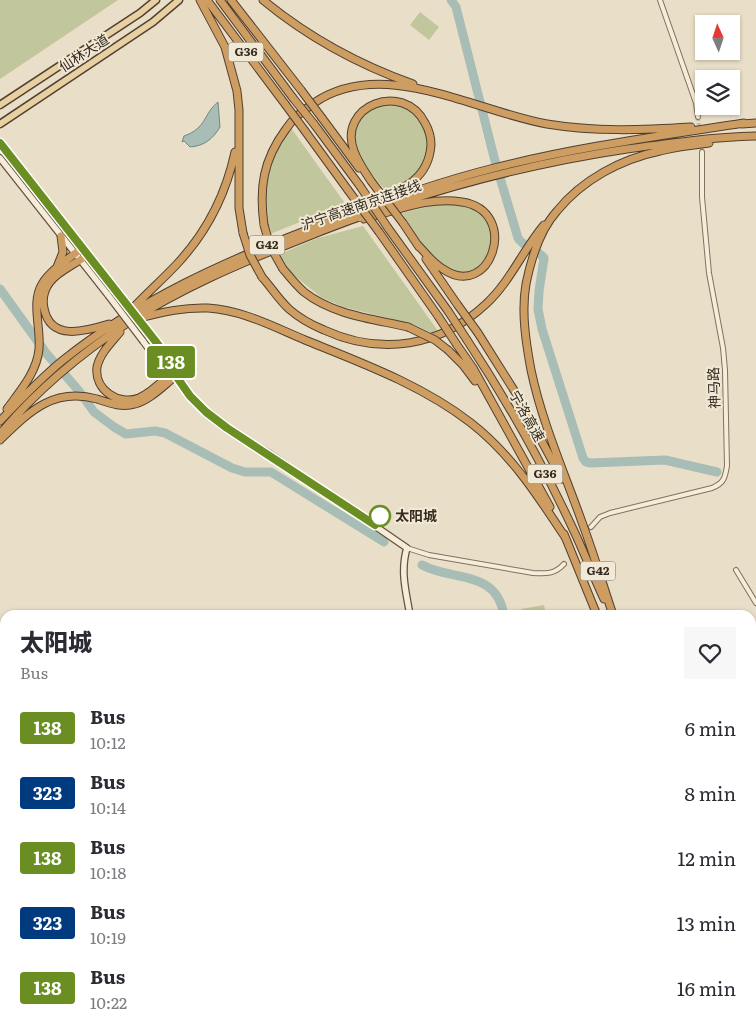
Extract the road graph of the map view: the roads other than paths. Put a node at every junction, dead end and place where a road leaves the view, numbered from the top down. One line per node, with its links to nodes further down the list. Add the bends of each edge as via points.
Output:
1 (156, 0): 9 (main road, 仙林大道)
2 (178, 0): 13 (main road, 仙林大道, via 153,22)
3 (203, 0): 15 (highway, via 225,46 234,76 239,110); 36 (highway, 宁洛高速 / G36, bridge, via 306,131 379,232 438,316)
4 (220, 0): 50 (highway, 宁洛高速 / G36, bridge, via 360,186 493,380 554,490)
5 (232, 0): 20 (highway, bridge)
6 (263, 0): 8 (highway, via 324,44 386,74)
7 (660, 0): 10 (street)
8 (441, 95): 11 (highway, G42, via 545,124 597,129 659,129); 36 (highway, G42, bridge, via 388,84 360,85 331,94 302,112 279,138 265,169 261,192 264,225 270,246 283,269 305,292 345,313 408,327 434,340 463,365)
9 (0, 105)
10 (698, 117)
11 (744, 123): 12 (highway, G42); 19 (highway, 沪宁高速南京连接线 / G42, via 634,139)
12 (756, 123)
13 (0, 124)
14 (756, 136): 19 (highway, 沪宁高速南京连接线 / G42, via 635,148); 24 (highway, G42, via 659,151 598,176 556,212)
15 (238, 137): 24 (highway, bridge, via 239,208 250,255 262,277 288,309 310,324 344,339 394,346 438,336 474,314 497,292 524,252); 31 (highway, via 220,198 207,224)
16 (0, 143): 26 (street)
17 (702, 152): 42 (street, 神马路, via 702,197 709,273 725,370 725,479 712,488 610,513)
18 (0, 158): 22 (street)
19 (504, 169): 21 (highway, 沪宁高速南京连接线 / G42, via 494,176 394,205); 23 (highway, 沪宁高速南京连接线 / G42, via 492,168 392,198)
20 (371, 181): 23 (highway, via 354,150 355,121 374,103 402,102 422,117 431,140 426,166 413,181); 25 (highway, bridge)
21 (318, 232): 25 (highway, via 426,202 454,201 476,206 490,220 495,234 493,250 485,266 473,275 455,275 444,270); 31 (highway, 沪宁高速南京连接线 / G42, via 218,274)
22 (61, 236): 27 (street); 30 (highway, via 63,252)
23 (278, 241): 31 (highway, 沪宁高速南京连接线 / G42, via 188,281)
24 (536, 241): 42 (highway, G42, via 524,308 531,371 546,424)
25 (418, 246): 42 (highway, bridge, via 478,333 534,425)
26 (82, 248): 27 (highway); 28 (street)
27 (75, 254): 29 (street); 30 (highway)
28 (87, 255): 29 (highway); 35 (street, bridge, via 151,336)
29 (80, 260): 32 (highway, via 50,281 43,301 49,321 67,332); 35 (street, bridge)
30 (55, 269): 37 (highway, via 37,294 40,336 33,370)
31 (129, 319): 32 (highway, 沪宁高速南京连接线 / G42); 33 (highway, 沪宁高速南京连接线 / G42); 35 (highway, via 105,350 98,367 97,375 103,390 116,398 140,398); 43 (highway, via 189,308 226,311 267,324 400,380 453,410 507,456 536,492)
32 (116, 322): 33 (highway, 沪宁高速南京连接线 / G42)
33 (64, 365): 34 (highway, 沪宁高速南京连接线 / G42)
34 (55, 373): 37 (highway, 沪宁高速南京连接线 / G42); 38 (highway, 沪宁高速南京连接线 / G42)
35 (173, 374): 39 (highway, via 149,397 133,405 79,396 58,398 40,405); 41 (street, via 206,412 227,428)
36 (497, 411): 43 (highway, G42)
37 (0, 420)
38 (0, 434)
39 (0, 440)
40 (381, 515): 41 (street)
41 (375, 525): 44 (street)
42 (588, 527): 51 (highway, G42)
43 (565, 537): 49 (highway, G42)
44 (407, 548): 45 (street, via 533,573 548,574); 48 (street, via 403,572)
45 (564, 564)
46 (736, 570): 47 (street)
47 (756, 603)
48 (409, 610)
49 (595, 610)
50 (610, 610)
51 (611, 610)

